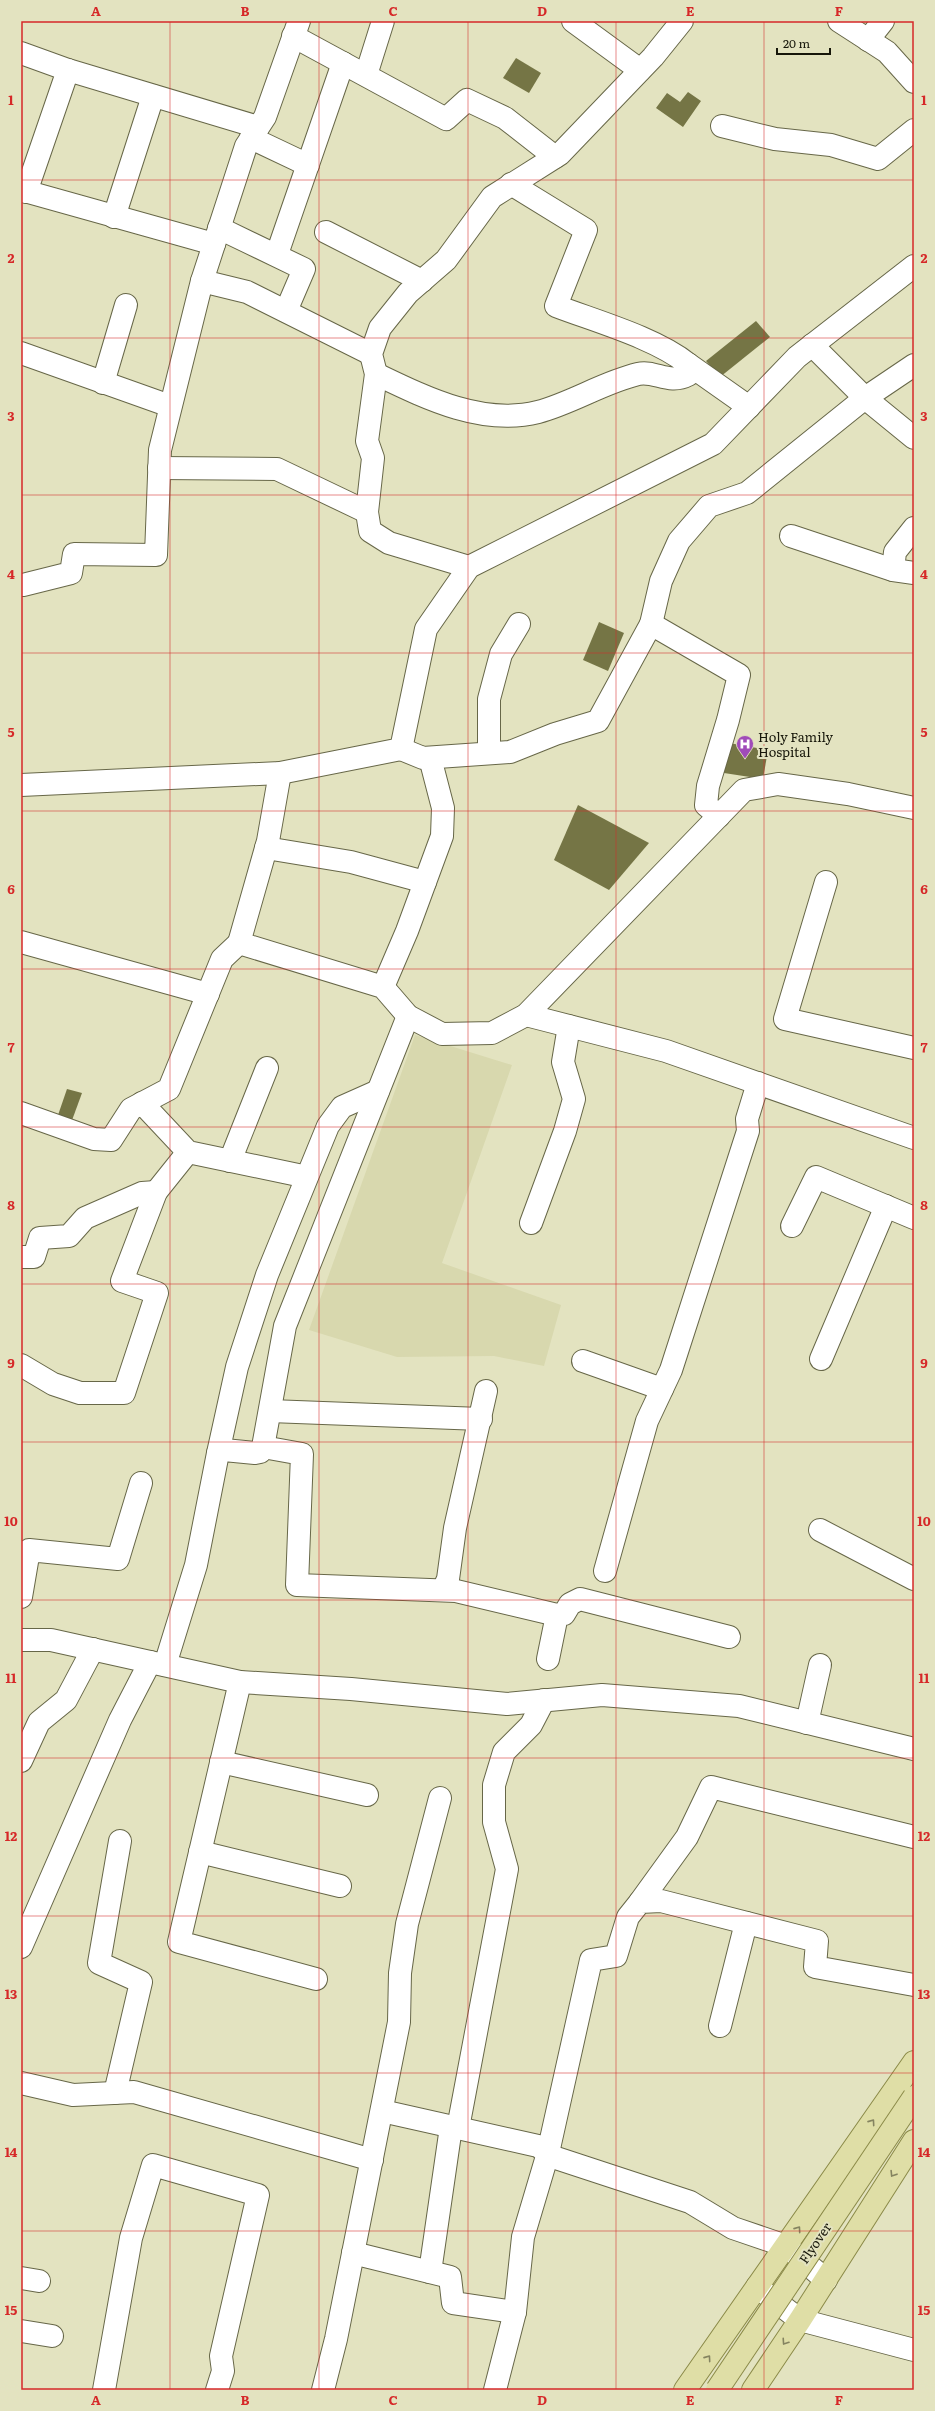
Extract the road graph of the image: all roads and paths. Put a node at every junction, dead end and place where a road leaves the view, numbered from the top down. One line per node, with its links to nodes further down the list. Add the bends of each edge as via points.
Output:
1 (382, 21): 12 (street)
2 (573, 21): 11 (street)
3 (682, 21): 11 (street)
4 (839, 21): 7 (street)
5 (883, 21): 7 (street)
6 (296, 29): 9 (street); 17 (street, via 265,117)
7 (868, 40): 13 (street, via 887,52)
8 (21, 53): 10 (street)
9 (343, 63): 12 (street); 19 (street)
10 (68, 70): 14 (street); 21 (street)
11 (640, 70): 18 (street)
12 (366, 75): 18 (street, via 446,119 466,100 505,118)
13 (914, 82)
14 (153, 96): 17 (street); 22 (street)
15 (722, 126): 16 (street, via 775,139 831,145 878,159)
16 (914, 130)
17 (255, 133): 19 (street); 24 (street, via 246,146)
18 (555, 157): 20 (street)
19 (308, 164): 25 (street)
20 (511, 184): 27 (street, via 492,197 446,260); 34 (street, via 586,230 556,306 633,335)
21 (24, 191): 22 (street)
22 (114, 217): 24 (street)
23 (326, 232): 27 (street)
24 (216, 236): 25 (street); 28 (street)
25 (277, 254): 30 (street, via 304,269)
26 (914, 266): 31 (street)
27 (422, 281): 33 (street, via 408,293 380,328)
28 (202, 282): 30 (street, via 247,292); 38 (street)
29 (126, 305): 36 (street)
30 (286, 311): 33 (street)
31 (812, 345): 37 (street); 39 (street)
32 (21, 353): 36 (street)
33 (374, 364): 34 (street, via 431,400 498,417 538,412 639,373 680,379 688,375); 42 (street, via 367,440 373,458)
34 (688, 364): 39 (street)
35 (914, 365): 37 (street)
36 (102, 383): 38 (street)
37 (865, 398): 40 (street); 49 (street, via 747,493 709,506 679,541 661,581)
38 (170, 406): 41 (street, via 160,450)
39 (749, 407): 45 (street, via 713,444)
40 (914, 438)
41 (159, 468): 42 (street, via 278,469); 47 (street, via 156,555 74,554 71,573)
42 (367, 512): 45 (street, via 370,531 389,543)
43 (914, 528): 46 (street, via 895,552)
44 (791, 536): 46 (street)
45 (469, 566): 50 (street, via 426,629)
46 (904, 572)
47 (23, 585)
48 (519, 624): 51 (street, via 501,654 489,699)
49 (651, 624): 51 (street, via 598,721 555,734 510,752); 56 (street, via 739,675 708,786 706,805)
50 (402, 749): 52 (street, via 423,758); 53 (street)
51 (489, 753): 52 (street)
52 (430, 758): 58 (street, via 444,808 442,836)
53 (280, 773): 54 (street); 57 (street)
54 (21, 785)
55 (914, 808): 56 (street, via 848,794 778,784 744,790)
56 (719, 816): 64 (street)
57 (266, 848): 58 (street, via 351,862); 61 (street)
58 (425, 882): 62 (street)
59 (826, 882): 67 (street, via 785,1018)
60 (21, 942): 63 (street)
61 (239, 942): 62 (street); 63 (street, via 222,959)
62 (383, 987): 65 (street)
63 (208, 994): 71 (street, via 169,1089)
64 (526, 1015): 65 (street, via 492,1033 442,1034); 66 (street)
65 (408, 1016): 70 (street)
66 (569, 1026): 69 (street, via 666,1051); 81 (street, via 563,1062 574,1099)
67 (914, 1048)
68 (267, 1068): 75 (street)
69 (758, 1083): 73 (street); 87 (street, via 747,1119 748,1131 671,1370)
70 (378, 1091): 76 (street, via 342,1107 328,1126); 78 (street)
71 (142, 1103): 72 (street, via 131,1109 111,1140 94,1139); 74 (street)
72 (21, 1113)
73 (914, 1138)
74 (188, 1152): 75 (street); 77 (street)
75 (230, 1161): 76 (street)
76 (299, 1184): 78 (street); 92 (street, via 237,1367)
77 (156, 1192): 83 (street, via 142,1193 85,1218 69,1236 40,1238 34,1257); 86 (street, via 122,1281 157,1293 124,1393 80,1393 53,1384)
78 (333, 1204): 89 (street, via 285,1326)
79 (886, 1206): 80 (street); 82 (street, via 816,1177); 84 (street)
80 (914, 1218)
81 (531, 1223)
82 (792, 1226)
83 (21, 1257)
84 (821, 1359)
85 (583, 1361): 87 (street)
86 (21, 1365)
87 (662, 1389): 95 (street, via 647,1421)
88 (486, 1391): 90 (street)
89 (270, 1411): 90 (street); 91 (street)
90 (481, 1418): 97 (street, via 455,1528 448,1579)
91 (263, 1447): 92 (street, via 260,1452 255,1453 224,1450); 97 (street, via 302,1454 297,1585)
92 (218, 1453): 104 (street, via 196,1565)
93 (141, 1482): 98 (street, via 118,1559 29,1550)
94 (820, 1530): 96 (street)
95 (605, 1571)
96 (914, 1579)
97 (443, 1590): 99 (street)
98 (21, 1597)
99 (557, 1615): 100 (street, via 564,1614 570,1604 580,1599); 103 (street)
100 (729, 1637)
101 (21, 1640): 102 (street, via 51,1640)
102 (93, 1650): 104 (street); 110 (street, via 66,1700 39,1722)
103 (548, 1659)
104 (158, 1664): 106 (street); 120 (street, via 120,1720)
105 (820, 1665): 108 (street)
106 (240, 1682): 107 (street, via 351,1689 507,1704); 111 (street)
107 (544, 1700): 108 (street, via 602,1695 739,1706); 129 (street, via 530,1725 504,1752 494,1785 494,1822 507,1869)
108 (807, 1723): 109 (street)
109 (914, 1749)
110 (21, 1761)
111 (221, 1762): 112 (street); 116 (street)
112 (367, 1794)
113 (440, 1798): 128 (street, via 407,1924 400,1973 399,2022)
114 (914, 1837): 118 (street, via 711,1787 687,1837)
115 (120, 1841): 126 (street, via 99,1963 141,1982)
116 (200, 1852): 117 (street); 121 (street, via 179,1942)
117 (340, 1886)
118 (640, 1902): 119 (street, via 661,1901); 131 (street, via 628,1917 616,1956 591,1960)
119 (746, 1923): 122 (street, via 817,1941 814,1967); 123 (street)
120 (21, 1947)
121 (316, 1979)
122 (914, 1985)
123 (720, 2026)
124 (914, 2062): 133 (main road, one-way to 124)
125 (21, 2084): 126 (street, via 73,2095)
126 (115, 2093): 132 (street, via 134,2092)
127 (914, 2097): 148 (main road, Flyover, bridge)
128 (382, 2111): 129 (street); 132 (street)
129 (454, 2127): 131 (street, via 538,2146); 135 (street)
130 (914, 2141): 136 (main road, one-way to 136)
131 (548, 2153): 133 (street, via 553,2157 690,2202 733,2228); 138 (street, via 523,2237)
132 (372, 2160): 134 (street)
133 (786, 2246): 136 (street); 137 (main road)
134 (353, 2253): 135 (street); 145 (street)
135 (430, 2272): 138 (street, via 450,2277 453,2303)
136 (826, 2280): 139 (main road)
137 (757, 2287): 139 (street); 147 (main road, one-way to 137)
138 (515, 2312): 146 (street)
139 (800, 2320): 142 (street); 149 (main road, one-way to 149)
140 (21, 2331): 141 (street)
141 (52, 2336)
142 (914, 2350)
143 (104, 2390): 144 (street, via 131,2238 153,2165 258,2195 221,2356 223,2371)
144 (217, 2390)
145 (323, 2390)
146 (495, 2390)
147 (686, 2390)
148 (717, 2390)
149 (753, 2390)

